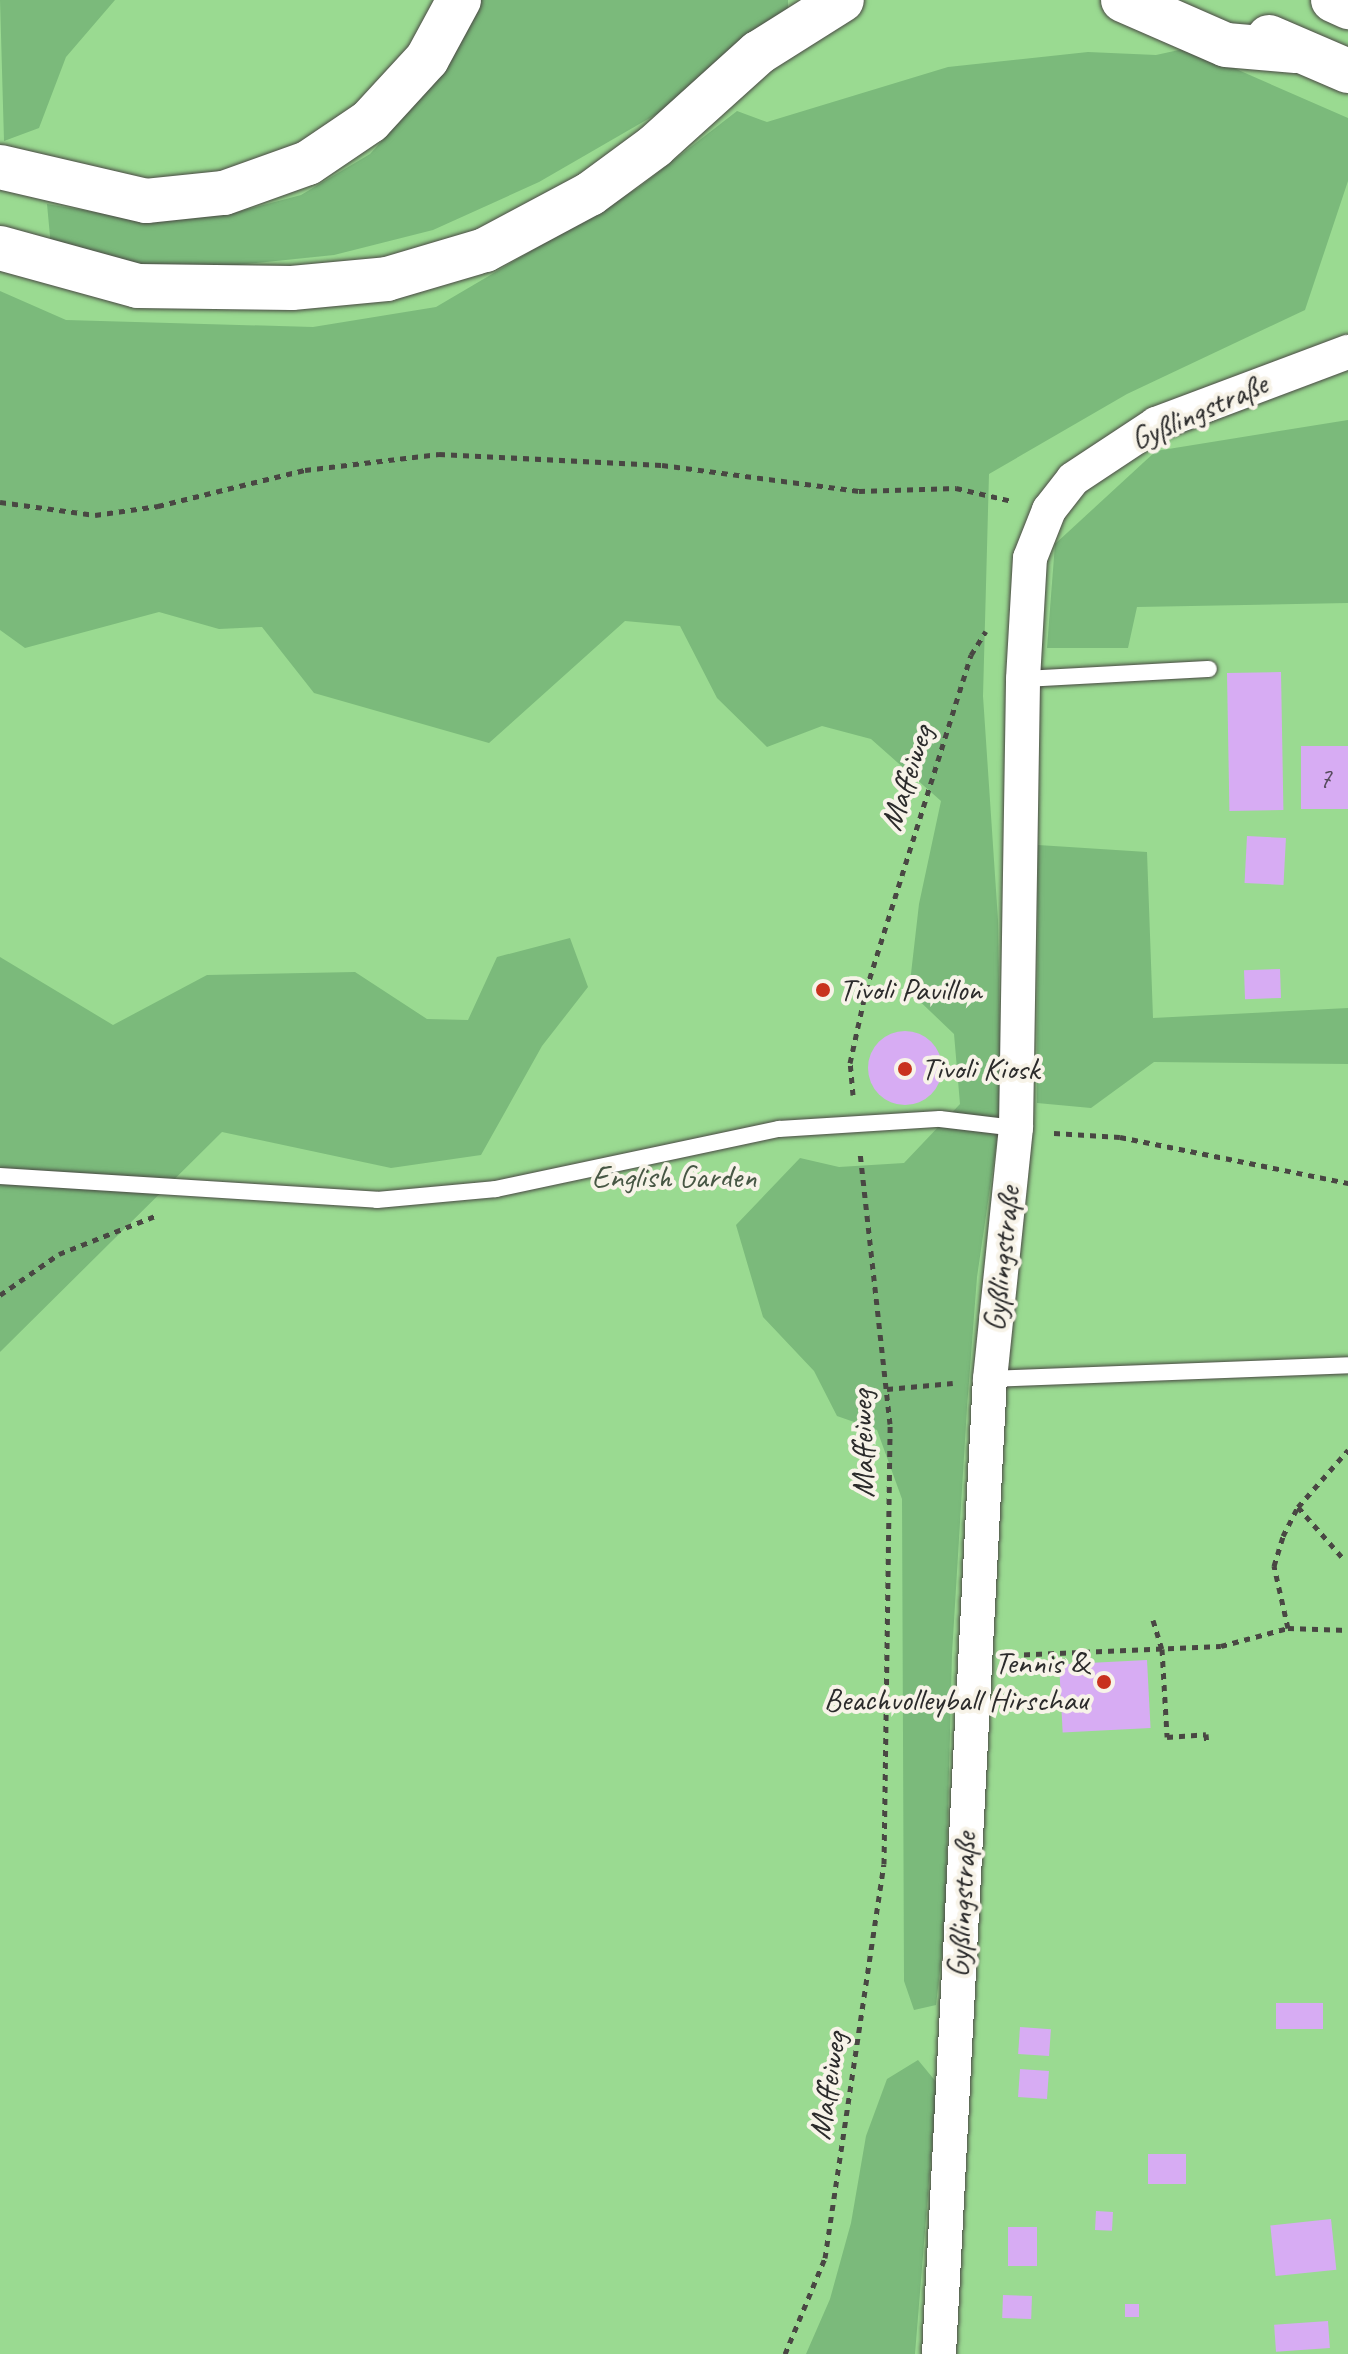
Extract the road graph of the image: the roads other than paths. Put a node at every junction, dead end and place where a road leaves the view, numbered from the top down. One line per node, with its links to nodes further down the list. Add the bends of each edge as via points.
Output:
1 (459, 0): 9 (highway, via 427,59 370,121 308,163 238,188 146,201)
2 (842, 0): 10 (highway, via 758,53 655,146 590,194 485,250 387,279 292,288 138,286)
3 (1123, 0): 7 (highway, via 1226,45)
4 (1195, 0): 7 (highway)
5 (1333, 0): 6 (highway)
6 (1348, 7)
7 (1296, 51): 8 (highway)
8 (1348, 71)
9 (0, 167)
10 (0, 248)
11 (1348, 352): 13 (street, Gyßlingstraße, via 1156,424 1073,479 1049,510 1030,558)
12 (1209, 669): 13 (lane)
13 (1023, 679): 14 (street, Gyßlingstraße)
14 (1016, 1128): 15 (lane, via 940,1119 779,1129 461,1194 377,1200); 17 (street, Gyßlingstraße)
15 (0, 1176)
16 (1348, 1365): 17 (lane)
17 (990, 1379): 18 (street, Gyßlingstraße)
18 (939, 2354)

